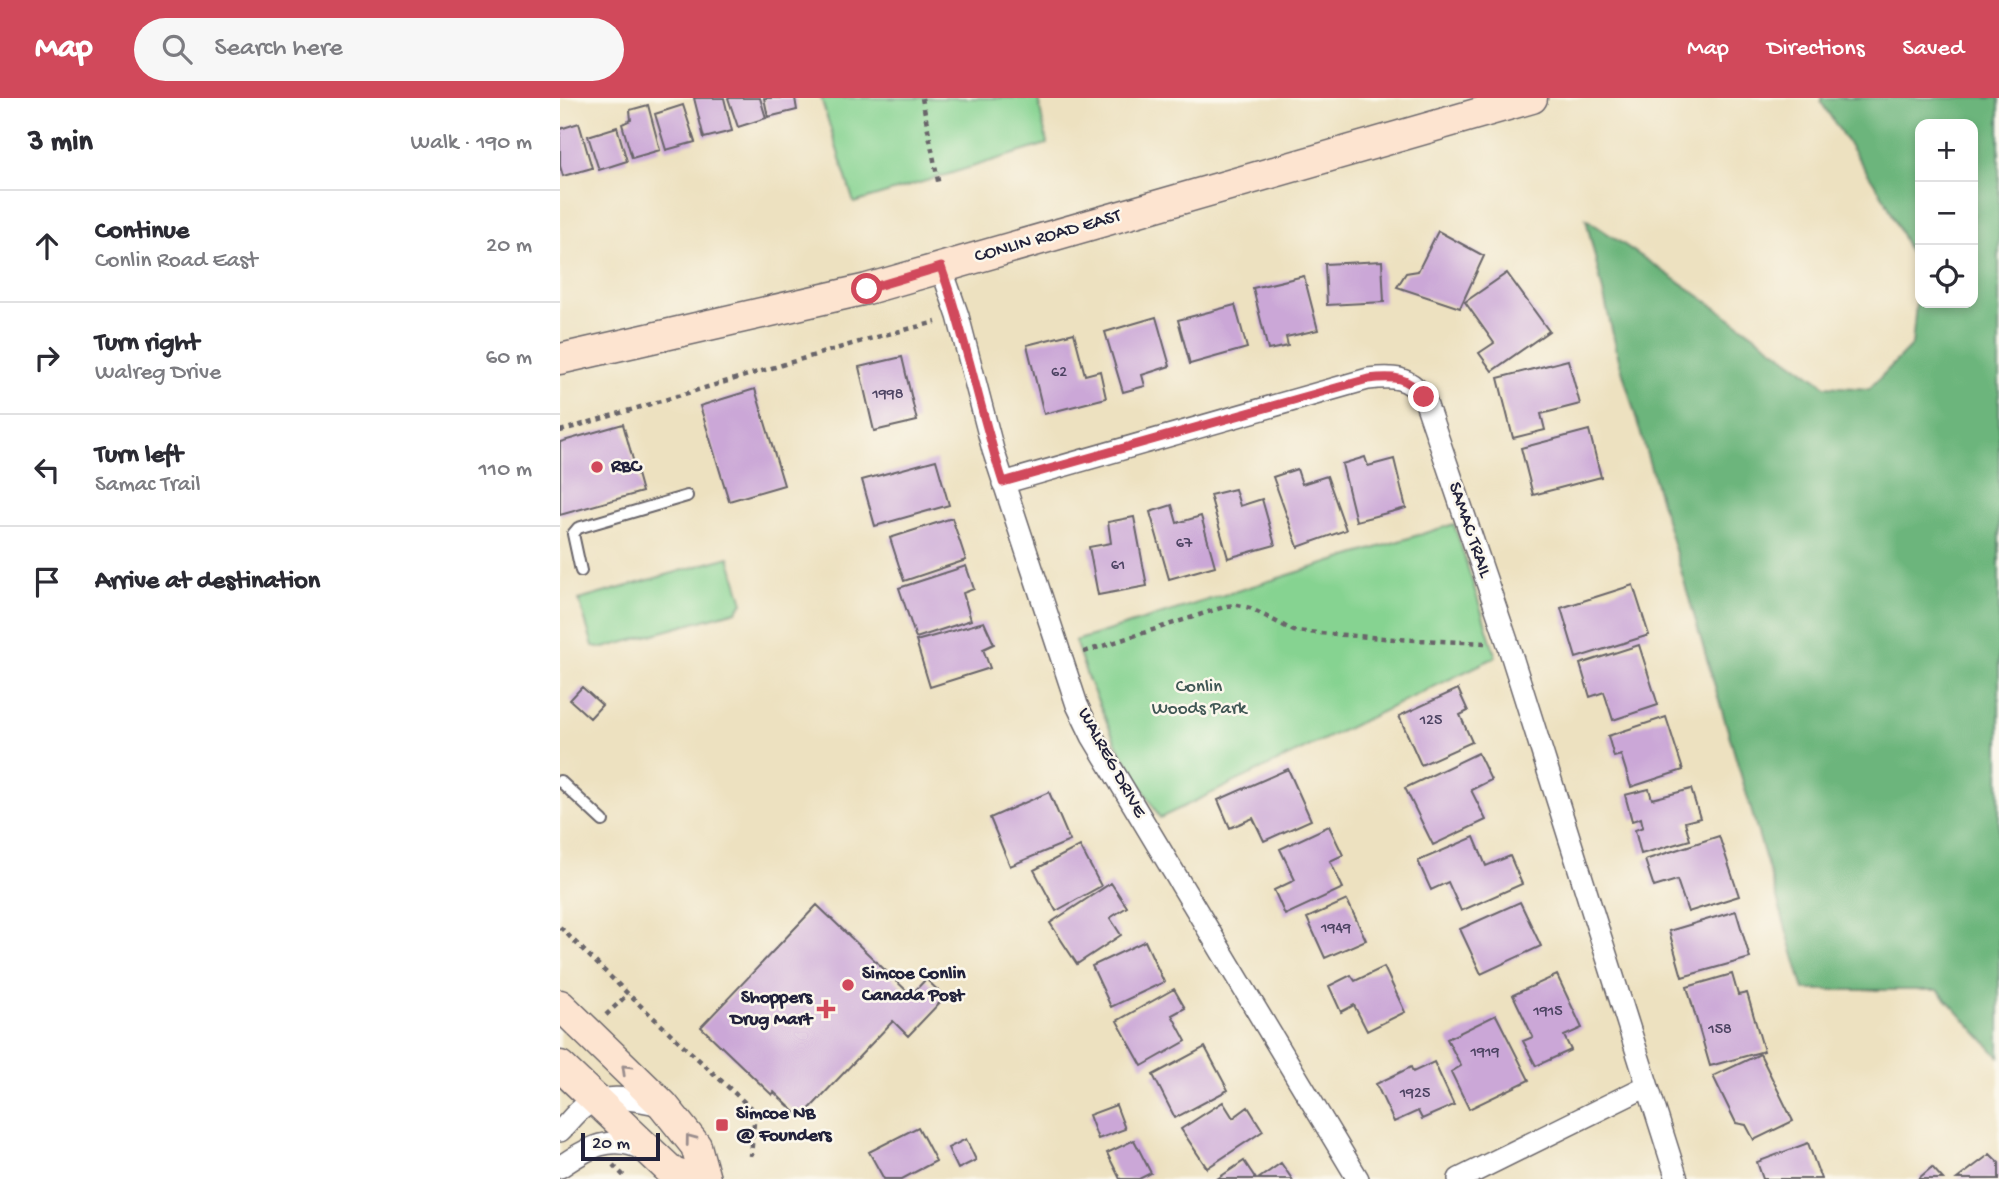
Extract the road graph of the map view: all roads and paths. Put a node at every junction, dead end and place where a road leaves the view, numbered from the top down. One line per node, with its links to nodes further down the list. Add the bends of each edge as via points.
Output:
1 (922, 98): 3 (path)
2 (1532, 98): 4 (street, CONLIN ROAD EAST)
3 (939, 186)
4 (941, 267): 6 (street, CONLIN ROAD EAST, via 867,289); 8 (street, WALREG DRIVE)
5 (939, 321): 7 (path)
6 (560, 359)
7 (560, 431)
8 (1003, 482): 11 (street, SAMAC TRAIL, via 1368,379 1403,379 1424,397); 27 (street, WALREG DRIVE, via 1077,705 1092,736)
9 (687, 496): 10 (lane, via 578,528 573,541)
10 (581, 571)
11 (1507, 641): 12 (path, via 1294,631 1238,605); 18 (street, SAMAC TRAIL)
12 (1080, 653)
13 (560, 780): 14 (lane)
14 (603, 821)
15 (560, 927): 23 (path, via 755,1112)
16 (560, 1005): 20 (street, one-way to 16)
17 (560, 1066): 19 (street)
18 (1647, 1086): 28 (street); 29 (street, SAMAC TRAIL)
19 (596, 1101): 20 (street, via 622,1098); 21 (street); 22 (street)
20 (663, 1105): 26 (street, one-way to 20, via 696,1146)
21 (560, 1131)
22 (652, 1154): 24 (street, via 631,1143 607,1142); 25 (street, via 673,1172)
23 (751, 1156)
24 (560, 1167)
25 (691, 1179)
26 (705, 1179)
27 (1359, 1179)
28 (1460, 1179)
29 (1676, 1179)

